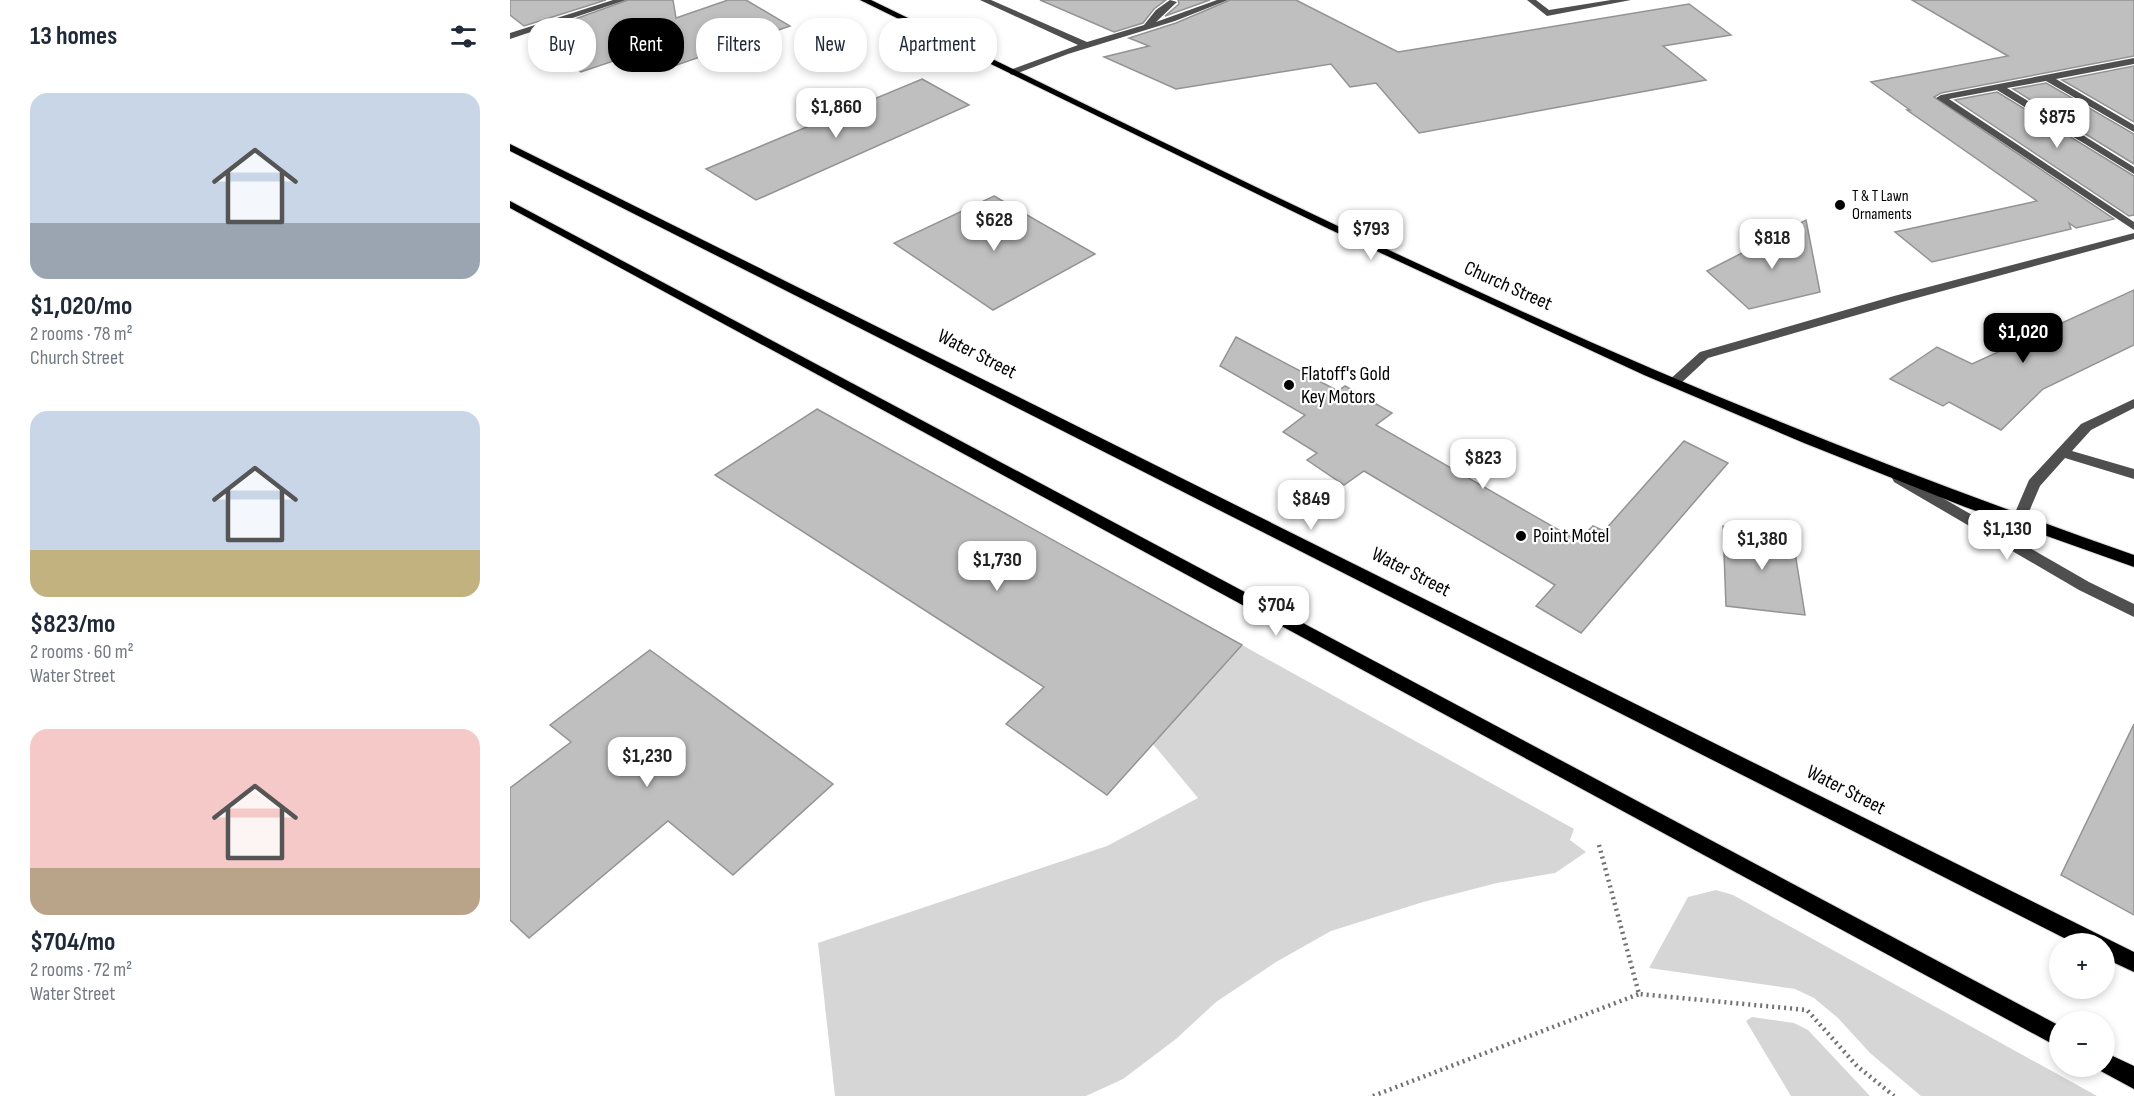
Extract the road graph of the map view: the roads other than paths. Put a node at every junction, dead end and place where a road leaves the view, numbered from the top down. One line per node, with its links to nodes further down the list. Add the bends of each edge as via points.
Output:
1 (622, 0): 9 (street)
2 (864, 0): 12 (main road, Church Street)
3 (984, 0): 10 (street)
4 (1224, 0): 8 (street)
5 (1531, 0): 6 (street, via 1547,13)
6 (1627, 0)
7 (1173, 2): 8 (street)
8 (1148, 26): 10 (street)
9 (510, 36)
10 (1086, 45): 12 (street)
11 (2134, 60): 13 (street)
12 (1013, 72): 21 (main road, Church Street, via 1471,294)
13 (2046, 77): 14 (street); 15 (street)
14 (1998, 87): 17 (street); 19 (street, via 1941,98)
15 (2134, 129)
16 (510, 147): 29 (main road, Water Street)
17 (2134, 171)
18 (510, 204): 32 (main road)
19 (2134, 227)
20 (2134, 236): 21 (street, via 1898,298 1704,355)
21 (1674, 382): 25 (main road, Church Street)
22 (2134, 403): 23 (street, via 2086,427)
23 (2063, 453): 24 (street); 26 (street, via 2034,484)
24 (2134, 474)
25 (1899, 478): 26 (main road); 28 (street, Church Street, via 2074,581)
26 (2018, 522): 27 (main road)
27 (2134, 561)
28 (2134, 611)
29 (2076, 933)
30 (2115, 952): 31 (main road)
31 (2134, 962)
32 (2049, 1032)
33 (2115, 1068): 34 (main road)
34 (2134, 1078)

